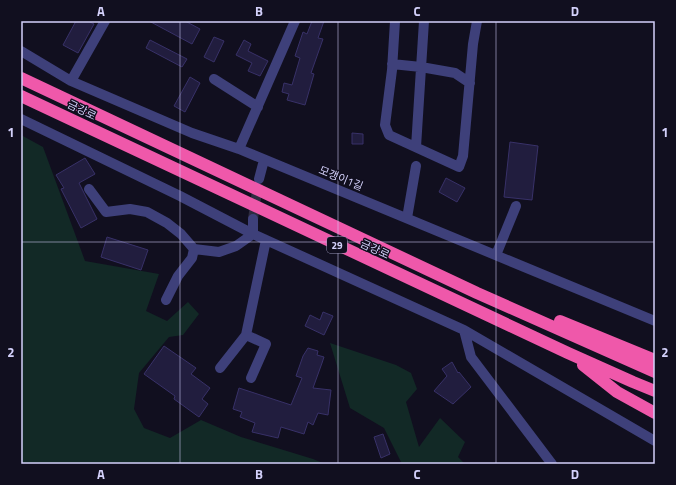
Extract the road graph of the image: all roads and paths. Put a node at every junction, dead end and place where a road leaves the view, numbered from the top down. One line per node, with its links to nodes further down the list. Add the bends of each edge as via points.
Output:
1 (104, 21): 11 (street)
2 (295, 21): 14 (street)
3 (395, 21): 7 (street)
4 (424, 21): 8 (street)
5 (477, 21): 12 (street)
6 (21, 51): 11 (street, 모갱이1길)
7 (392, 64): 8 (street); 16 (street, via 385,125 389,135)
8 (421, 67): 12 (street, via 455,74); 16 (street)
9 (21, 78): 29 (highway, 금강로 / 29)
10 (214, 79): 14 (street)
11 (71, 81): 17 (street, 모갱이1길, via 192,133)
12 (470, 83): 16 (street, via 463,156 459,168)
13 (21, 96): 34 (highway, 금강로 / 29)
14 (258, 106): 17 (street)
15 (21, 119): 25 (street)
16 (416, 147)
17 (239, 149): 18 (street, 모갱이1길)
18 (264, 160): 20 (street); 23 (street, 모갱이1길)
19 (416, 166): 23 (street)
20 (259, 180)
21 (89, 189): 27 (street, via 106,212 130,209 147,212 181,234)
22 (516, 206): 28 (street)
23 (407, 218): 28 (street, 모갱이1길)
24 (253, 219): 25 (street)
25 (253, 234): 26 (street); 27 (street, via 236,246 219,252)
26 (266, 240): 32 (street); 33 (street)
27 (194, 249): 30 (street, via 192,258 178,276)
28 (496, 255): 31 (street, 모갱이1길)
29 (477, 293): 35 (highway, via 494,295); 37 (highway, 금강로 / 29)
30 (166, 300)
31 (655, 321)
32 (464, 330): 41 (street); 42 (street, via 471,357)
33 (246, 335): 36 (street); 38 (street, via 266,344)
34 (568, 353): 39 (highway, 금강로 / 29); 40 (highway, via 617,392)
35 (655, 360)
36 (220, 368)
37 (655, 372)
38 (252, 378)
39 (655, 391)
40 (655, 413)
41 (655, 441)
42 (552, 464)

